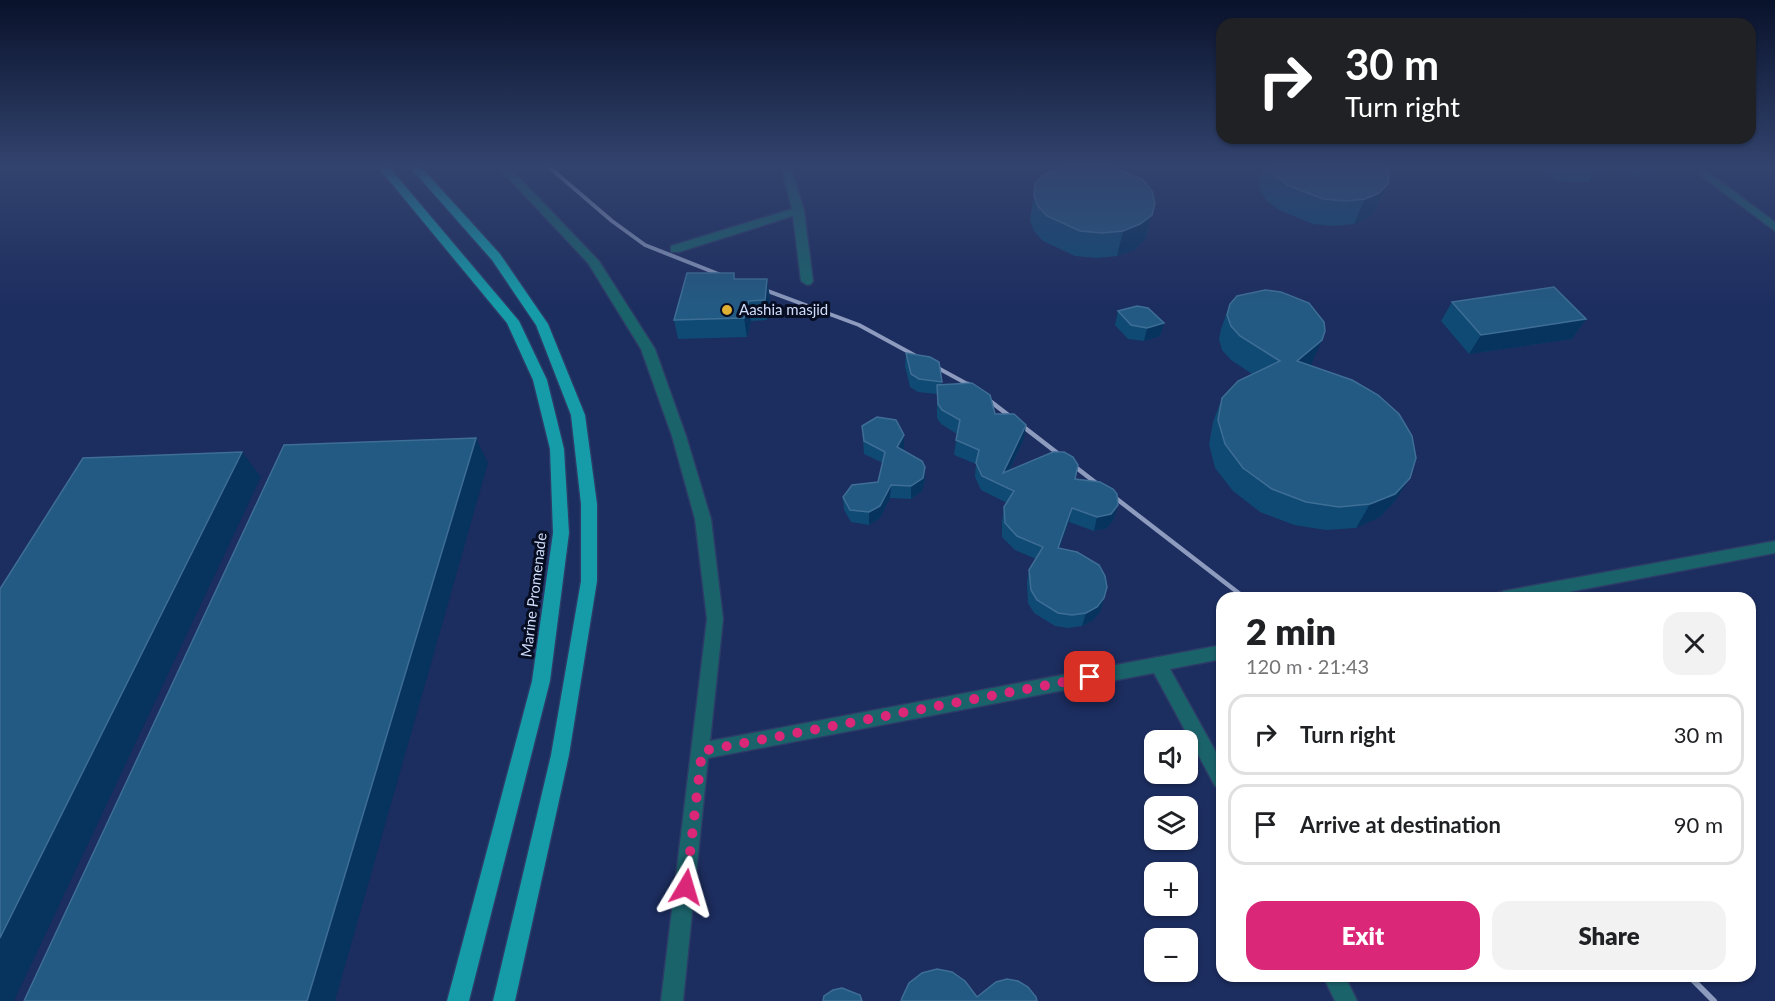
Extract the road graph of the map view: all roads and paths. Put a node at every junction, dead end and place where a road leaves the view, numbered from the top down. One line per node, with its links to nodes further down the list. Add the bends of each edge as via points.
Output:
1 (422, 214): 17 (main road, Marine Promenade, via 513,321 540,380 557,449 561,533 541,681)
2 (457, 214): 18 (main road, via 496,258 542,324 578,415 589,504 589,581 570,697)
3 (548, 214): 14 (street, via 593,261 648,349 704,519 715,619)
4 (789, 214): 8 (street)
5 (798, 214): 9 (street)
6 (1756, 214): 7 (street)
7 (1775, 228)
8 (675, 249)
9 (807, 281)
10 (1775, 547): 11 (street)
11 (1535, 592)
12 (1216, 653): 13 (street)
13 (1158, 664): 14 (street); 15 (street)
14 (702, 751): 19 (street)
15 (1216, 769)
16 (1336, 982): 20 (street)
17 (458, 1001)
18 (504, 1001)
19 (672, 1001)
20 (1346, 1001)

